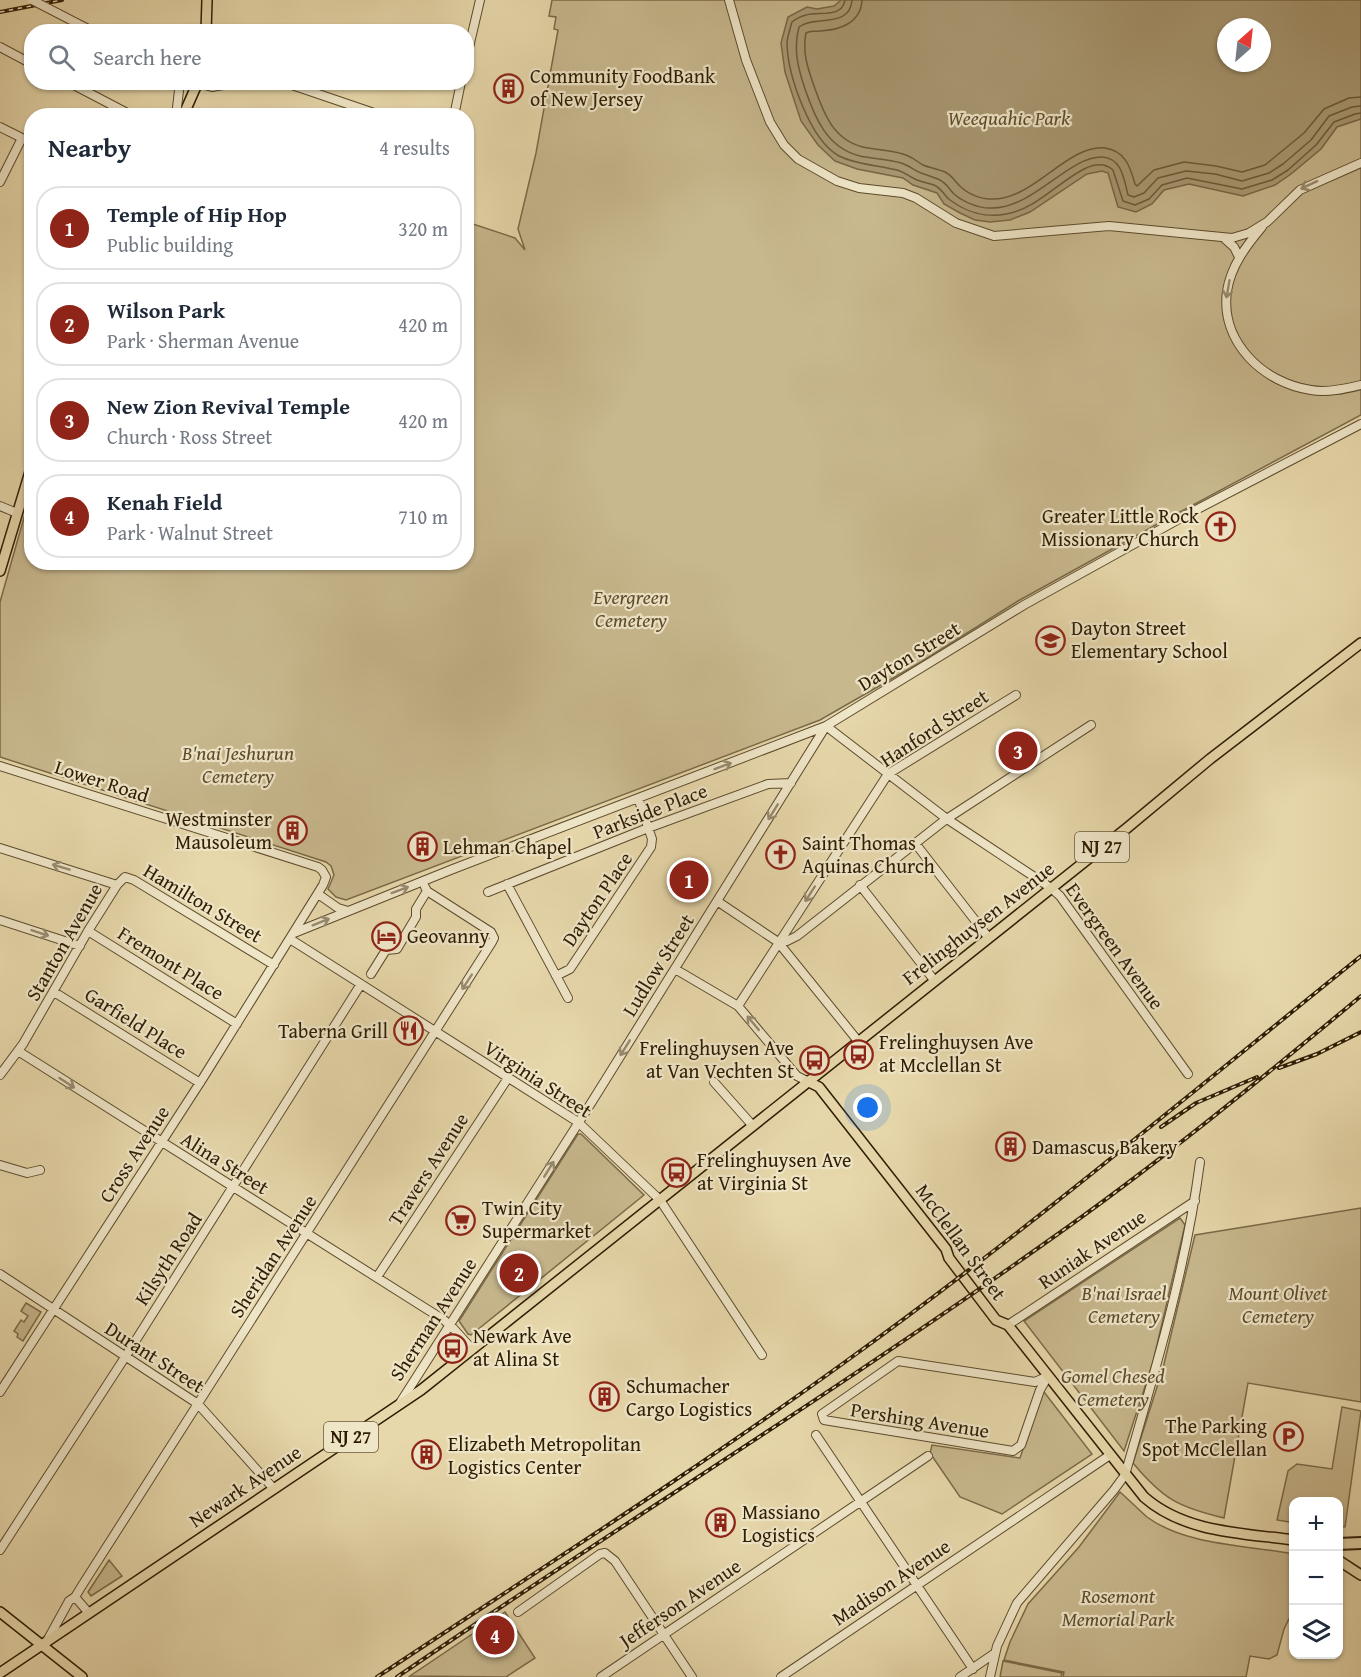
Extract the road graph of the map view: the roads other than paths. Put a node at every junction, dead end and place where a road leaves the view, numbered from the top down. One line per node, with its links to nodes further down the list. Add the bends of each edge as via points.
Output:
1 (32, 0): 5 (street, bridge)
2 (207, 0): 6 (main road)
3 (480, 0): 7 (street)
4 (729, 0): 25 (street, via 770,122 784,145 816,171 859,188 903,193 956,223 994,236 1108,226)
5 (78, 24)
6 (206, 24)
7 (474, 26)
8 (0, 47): 9 (street)
9 (24, 59)
10 (83, 90): 15 (street)
11 (179, 90): 16 (street)
12 (193, 90): 17 (main road)
13 (307, 90): 18 (street)
14 (459, 90): 19 (street)
15 (118, 108)
16 (177, 108)
17 (186, 108)
18 (359, 108)
19 (456, 108)
20 (0, 127): 21 (street)
21 (22, 138): 23 (street)
22 (1361, 163): 24 (street, one-way to 24, via 1300,189)
23 (0, 182)
24 (1267, 222): 25 (street); 26 (street)
25 (1225, 239): 26 (street)
26 (1239, 257): 27 (street, one-way to 27, via 1227,291 1227,312 1238,343 1256,366 1275,379 1302,389 1325,391)
27 (1361, 385)
28 (1361, 424): 36 (street, Dayton Street, via 1035,600)
29 (24, 491): 31 (main road)
30 (0, 506): 31 (street)
31 (17, 513): 32 (main road)
32 (0, 571)
33 (1361, 644): 50 (main road, Frelinghuysen Avenue / NJ 27, via 1210,759)
34 (1016, 695): 38 (street, Hanford Street)
35 (1091, 725): 41 (street)
36 (826, 726): 38 (street, Evergreen Avenue); 39 (street, Ludlow Street); 40 (street, Dayton Street, one-way to 36)
37 (0, 766): 45 (street, Lower Road, via 318,867)
38 (888, 774): 41 (street, Evergreen Avenue); 60 (street, Hanford Street, one-way to 60)
39 (791, 783): 42 (street, Parkside Place, via 768,784); 54 (street, Ludlow Street, one-way to 54)
40 (638, 798): 42 (street, Dayton Place); 46 (street, Dayton Street)
41 (947, 819): 43 (street); 50 (street, Evergreen Avenue)
42 (648, 828): 47 (street, Parkside Place); 65 (street, Dayton Place, via 651,847 570,969)
43 (915, 843): 49 (street); 59 (street)
44 (0, 848): 48 (street, one-way to 44)
45 (326, 877): 53 (street, Cross Avenue)
46 (423, 882): 51 (street); 55 (street, one-way to 46)
47 (507, 884): 52 (street, Parkside Place); 65 (street)
48 (117, 885): 57 (street, Stanton Avenue); 62 (street, Hamilton Street, via 124,877 134,880)
49 (860, 885): 60 (street, via 797,936); 66 (street)
50 (1051, 888): 59 (main road, Frelinghuysen Avenue / NJ 27); 75 (street, Evergreen Avenue)
51 (427, 891): 64 (street, via 397,949 386,950); 72 (street, Sheridan Avenue, one-way to 72, via 491,932 494,938)
52 (488, 892)
53 (318, 894): 55 (street); 58 (street, Cross Avenue)
54 (717, 901): 60 (street); 63 (street, Ludlow Street)
55 (348, 911): 58 (street, one-way to 55)
56 (0, 920): 61 (street, one-way to 61)
57 (88, 931): 61 (street, Stanton Avenue); 71 (street, Fremont Place)
58 (292, 936): 62 (street, Cross Avenue); 67 (street, Virginia Street)
59 (988, 937): 66 (main road, Frelinghuysen Avenue / NJ 27)
60 (778, 942): 70 (street, Hanford Street); 73 (street)
61 (80, 946): 68 (street, Stanton Avenue)
62 (274, 965): 71 (street, Cross Avenue)
63 (675, 969): 70 (street); 81 (street, Ludlow Street, one-way to 81)
64 (371, 974)
65 (556, 976): 69 (street)
66 (934, 980): 73 (main road, Frelinghuysen Avenue / NJ 27)
67 (361, 984): 72 (street, Virginia Street); 88 (street, Kilsyth Road)
68 (54, 992): 74 (street, Stanton Avenue); 80 (street, Garfield Place)
69 (568, 998)
70 (738, 1006): 78 (street, one-way to 70, via 797,1076)
71 (237, 1024): 80 (street, Cross Avenue)
72 (435, 1031): 77 (street, Virginia Street); 92 (street, Sheridan Avenue)
73 (858, 1041): 78 (main road, Frelinghuysen Avenue / NJ 27)
74 (18, 1051): 76 (street, Stanton Avenue); 84 (street, Alina Street, one-way to 84)
75 (1188, 1074)
76 (0, 1076)
77 (508, 1078): 82 (street, Virginia Street); 94 (street, Travers Avenue)
78 (807, 1081): 83 (main road, Frelinghuysen Avenue / NJ 27); 97 (main road, McClellan Street, via 819,1087 946,1248 949,1258 996,1320)
79 (714, 1082): 83 (street)
80 (200, 1083): 84 (street, Cross Avenue)
81 (593, 1100): 82 (street, Sherman Avenue)
82 (578, 1122): 89 (street, Virginia Street); 96 (street, Sherman Avenue, one-way to 82)
83 (753, 1126): 89 (main road, Frelinghuysen Avenue / NJ 27)
84 (161, 1143): 88 (street, Alina Street); 95 (street, Cross Avenue)
85 (1200, 1162): 90 (street)
86 (0, 1165): 87 (street, via 27,1173)
87 (40, 1170)
88 (234, 1188): 92 (street, Alina Street); 100 (street, Kilsyth Road)
89 (660, 1200): 91 (main road, Frelinghuysen Avenue / NJ 27); 99 (street, Virginia Street)
90 (1194, 1201): 97 (street, Runiak Avenue); 108 (street, via 1163,1345)
91 (647, 1211): 98 (main road, Newark Avenue / NJ 27)
92 (307, 1234): 94 (street, Alina Street); 103 (street, Sheridan Avenue)
93 (0, 1274): 95 (street, Durant Street)
94 (377, 1277): 96 (street, Alina Street)
95 (53, 1310): 100 (street, Durant Street); 102 (street, Cross Avenue)
96 (450, 1325): 98 (street, Alina Street); 104 (street, Sherman Avenue)
97 (1008, 1325): 101 (main road, McClellan Street)
98 (471, 1348): 104 (main road, Newark Avenue / NJ 27)
99 (762, 1355)
100 (125, 1358): 103 (street, Durant Street); 116 (street, Kilsyth Road)
101 (1048, 1376): 101 (street, Pershing Avenue, via 1021,1445 1007,1451 832,1422 824,1420 822,1414 898,1361 1035,1382); 106 (main road, McClellan Street)
102 (0, 1392)
103 (198, 1404): 109 (street, Durant Street); 120 (street, Sheridan Avenue)
104 (398, 1405): 109 (main road, Newark Avenue / NJ 27)
105 (816, 1435): 110 (street)
106 (1110, 1455): 108 (main road, McClellan Street); 119 (street, Madison Avenue)
107 (928, 1456): 110 (street, Jefferson Avenue)
108 (1125, 1474): 111 (main road, McClellan Street, via 1151,1503 1186,1523); 126 (street, via 1017,1603)
109 (274, 1489): 122 (main road, Newark Avenue / NJ 27)
110 (860, 1500): 119 (street); 124 (street, Jefferson Avenue)
111 (1289, 1539)
112 (1361, 1543): 113 (highway)
113 (1343, 1545)
114 (1343, 1546): 115 (main road)
115 (1361, 1549)
116 (0, 1550)
117 (1343, 1563): 118 (main road)
118 (1361, 1575)
119 (917, 1585): 127 (street); 132 (street, Madison Avenue)
120 (75, 1597): 122 (street); 125 (street, Sheridan Avenue, via 69,1600)
121 (0, 1612): 125 (main road)
122 (88, 1612): 125 (main road, Newark Avenue / NJ 27)
123 (518, 1612): 124 (street, via 605,1553 615,1561)
124 (664, 1635): 130 (street, Jefferson Avenue); 131 (street)
125 (44, 1643): 128 (main road, Newark Avenue / NJ 27); 129 (main road)
126 (995, 1653): 127 (street); 134 (street)
127 (972, 1669): 133 (street)
128 (0, 1673)
129 (82, 1677)
130 (601, 1677)
131 (692, 1677)
132 (781, 1677)
133 (960, 1677)
134 (990, 1677)

